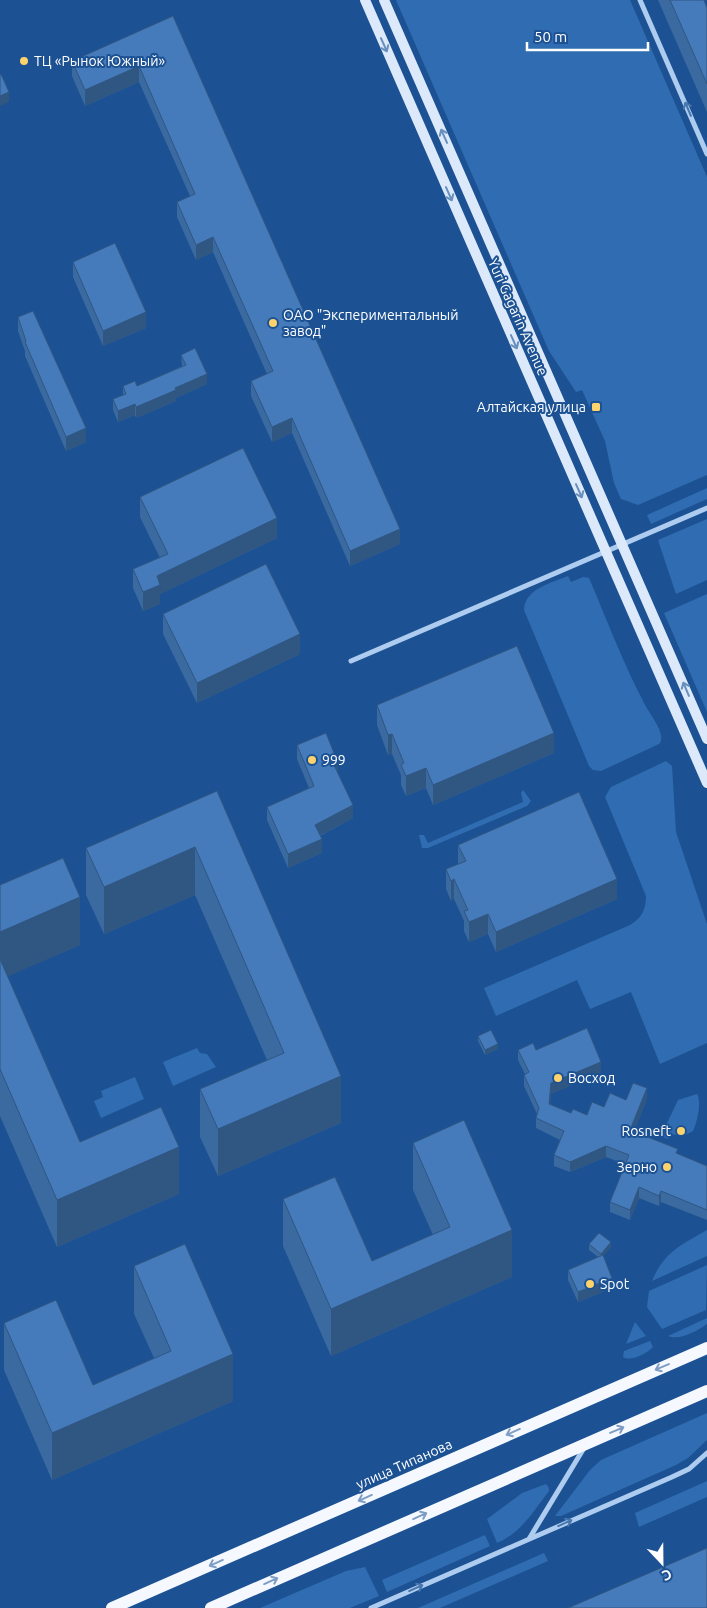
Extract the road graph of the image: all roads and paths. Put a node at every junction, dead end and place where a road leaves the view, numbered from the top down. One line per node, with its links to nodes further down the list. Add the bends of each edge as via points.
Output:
1 (365, 0): 7 (main road, Yuri Gagarin Avenue, one-way to 7)
2 (384, 0): 6 (main road, Yuri Gagarin Avenue, one-way to 2)
3 (640, 0): 4 (street, one-way to 3)
4 (707, 154)
5 (707, 508): 6 (street)
6 (624, 545): 7 (street); 9 (main road, Yuri Gagarin Avenue, one-way to 6)
7 (606, 552): 8 (street); 10 (main road, Yuri Gagarin Avenue)
8 (351, 661)
9 (707, 738)
10 (707, 783)
11 (707, 1348): 16 (main road, улица Типанова, one-way to 16)
12 (707, 1391): 13 (main road, one-way to 12)
13 (587, 1443): 15 (street); 17 (main road, one-way to 13)
14 (707, 1453): 15 (street, one-way to 14, via 689,1469)
15 (529, 1539): 18 (street, one-way to 15)
16 (112, 1608)
17 (211, 1608)
18 (371, 1608)

